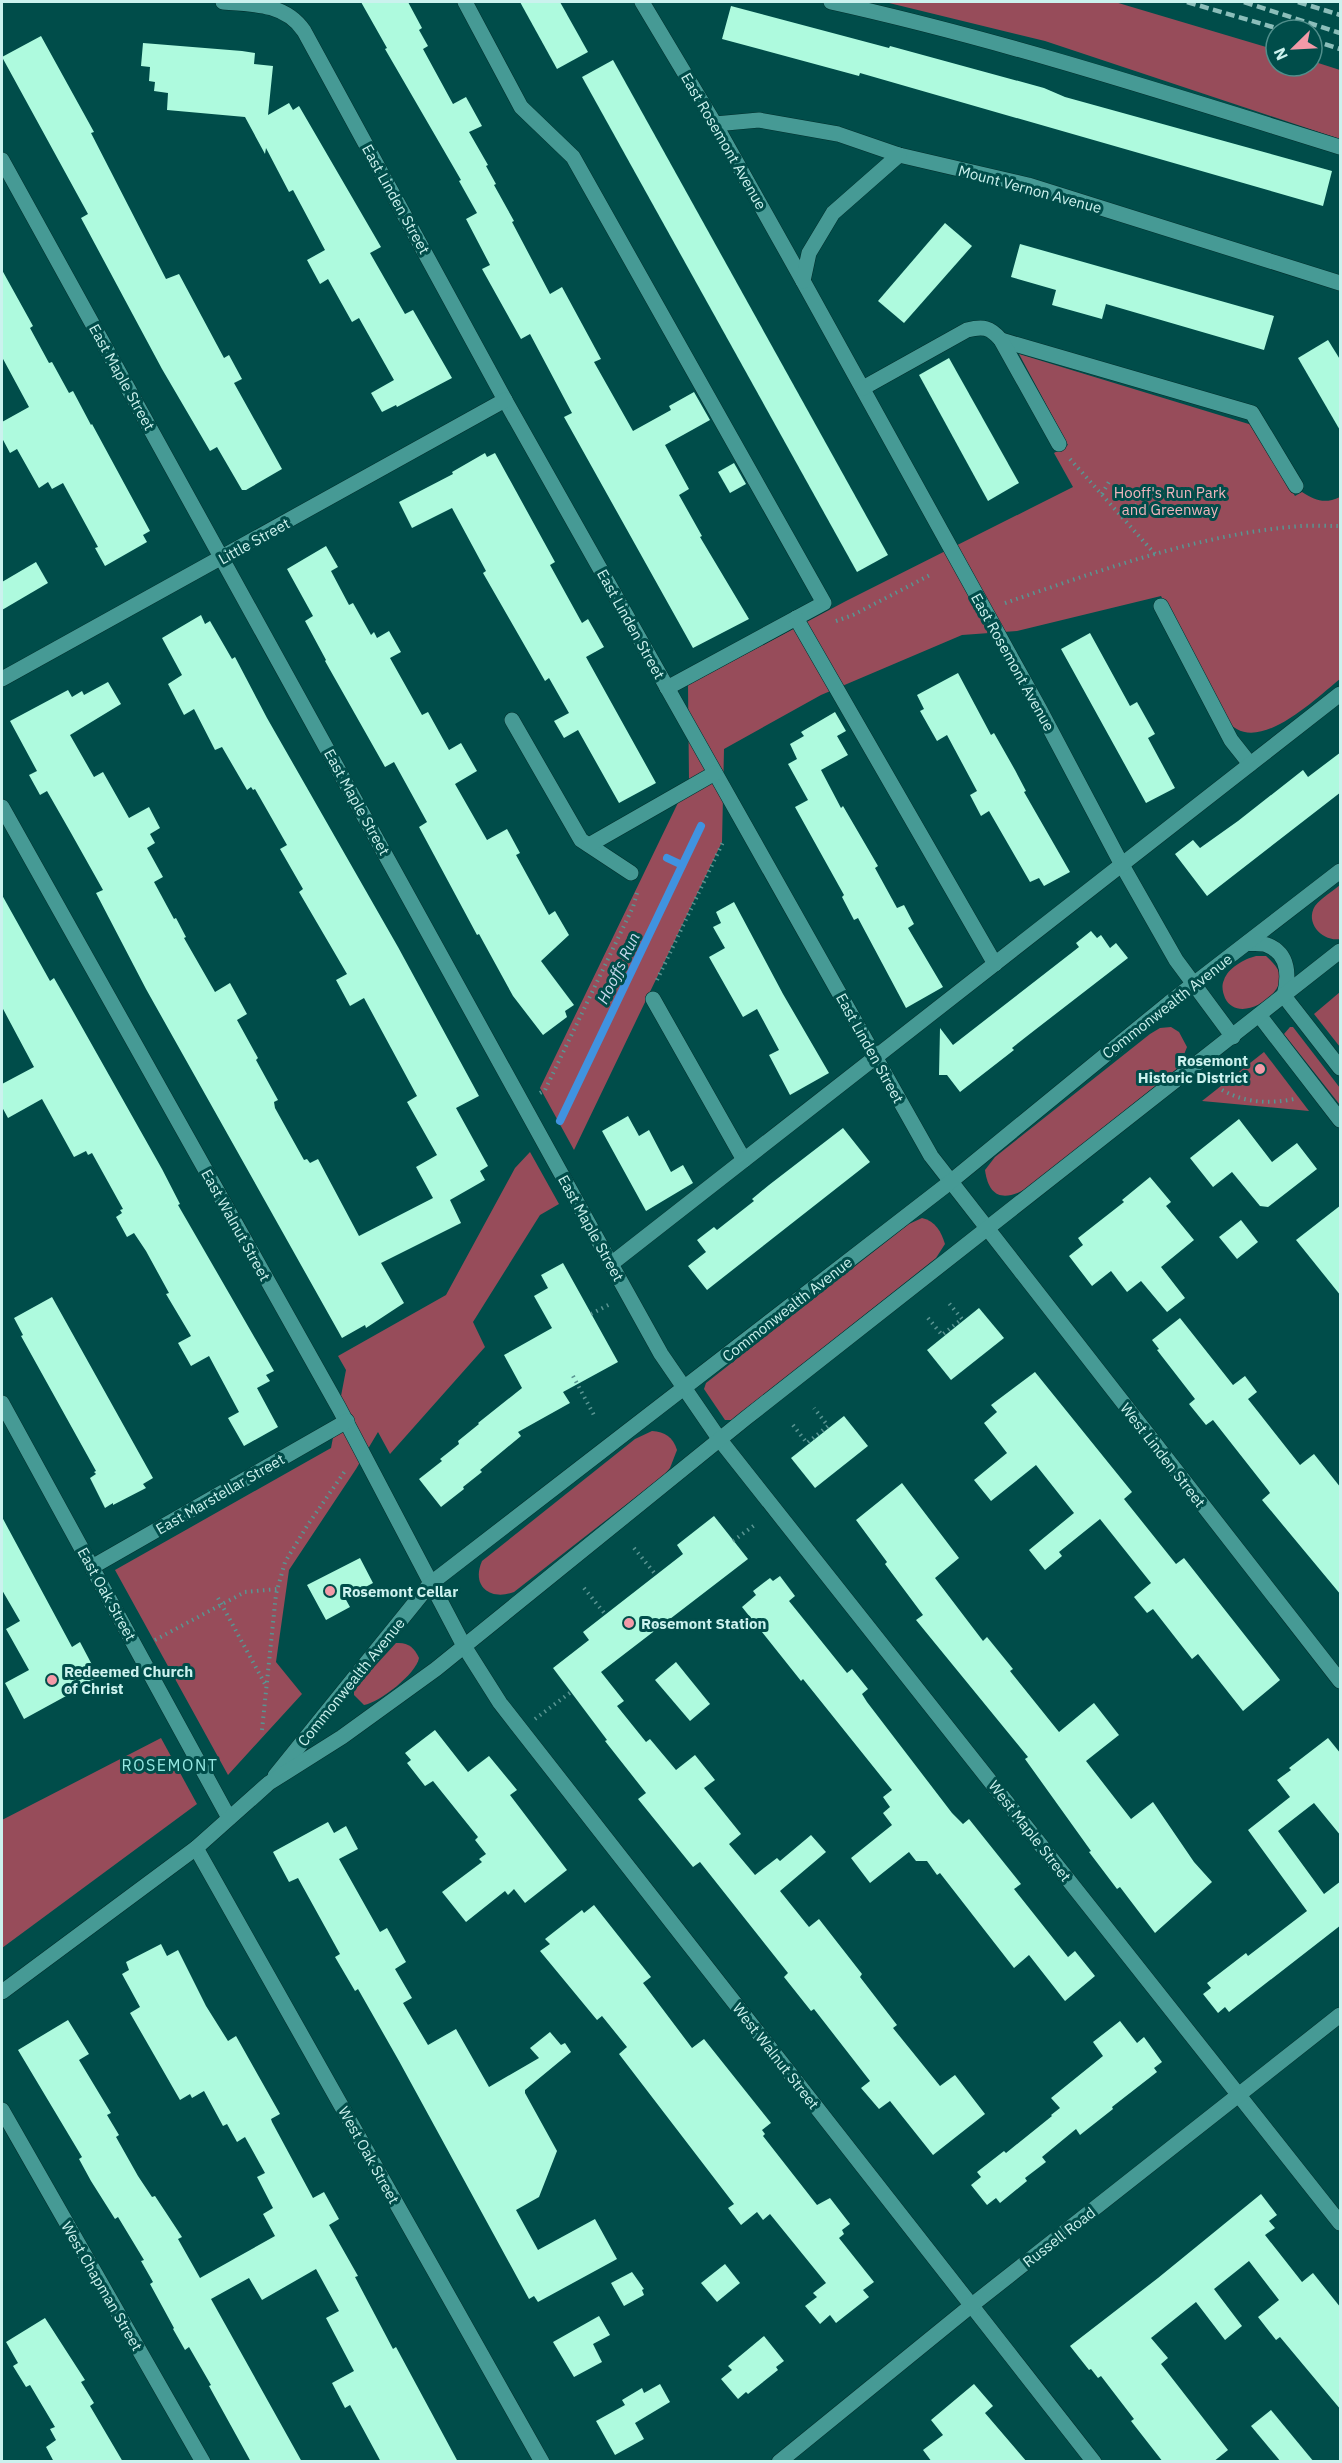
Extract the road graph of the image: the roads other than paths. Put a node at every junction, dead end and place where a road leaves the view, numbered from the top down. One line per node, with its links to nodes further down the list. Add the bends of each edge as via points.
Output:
1 (223, 2): 5 (street)
2 (465, 2): 19 (street, via 521,107 573,156 824,603)
3 (642, 2): 6 (street, East Rosemont Avenue)
4 (831, 2): 7 (street, via 1102,73)
5 (290, 7): 14 (street, East Linden Street)
6 (715, 124): 8 (street, Mount Vernon Avenue, via 759,120 838,134); 10 (street, East Rosemont Avenue)
7 (1341, 147)
8 (899, 155): 10 (street, via 833,213 809,254); 11 (street, Mount Vernon Avenue, via 1028,185)
9 (2, 160): 17 (street, East Maple Street)
10 (803, 281): 13 (street, East Rosemont Avenue)
11 (1341, 283)
12 (1001, 340): 13 (street, via 993,330 967,330); 15 (street); 16 (street, via 1252,413)
13 (863, 388): 28 (street, East Rosemont Avenue)
14 (505, 400): 17 (street, Little Street); 21 (street, East Linden Street)
15 (1059, 444)
16 (1296, 486)
17 (222, 558): 20 (street, Little Street); 45 (street, East Maple Street)
18 (1161, 606): 24 (street, via 1231,740)
19 (796, 618): 21 (street); 33 (street)
20 (2, 679)
21 (667, 688): 25 (street, East Linden Street)
22 (1341, 693): 24 (street)
23 (512, 720): 27 (street, via 581,840)
24 (1251, 764): 28 (street)
25 (715, 773): 27 (street); 39 (street, East Linden Street)
26 (2, 807): 48 (street, East Walnut Street)
27 (589, 846): 30 (street)
28 (1122, 865): 33 (street); 34 (street, East Rosemont Avenue)
29 (1341, 871): 31 (street, Commonwealth Avenue)
30 (634, 877)
31 (1247, 943): 34 (street, Commonwealth Avenue); 35 (street, via 1267,945 1282,956 1289,973)
32 (1341, 951): 35 (street, Commonwealth Avenue)
33 (995, 964): 39 (street)
34 (1194, 984): 38 (street, East Rosemont Avenue); 43 (street, Commonwealth Avenue)
35 (1284, 996): 37 (street, Commonwealth Avenue); 40 (street)
36 (653, 999): 42 (street)
37 (1259, 1015): 38 (street, Commonwealth Avenue); 41 (street)
38 (1233, 1036): 44 (street, Commonwealth Avenue)
39 (875, 1057): 42 (street); 43 (street, East Linden Street)
40 (1341, 1068)
41 (1341, 1120)
42 (744, 1160): 45 (street)
43 (949, 1183): 44 (street, East Linden Street); 46 (street, Commonwealth Avenue)
44 (987, 1229): 49 (street, Commonwealth Avenue); 53 (street, West Linden Street)
45 (611, 1264): 46 (street, East Maple Street)
46 (684, 1389): 49 (street, East Maple Street); 51 (street, Commonwealth Avenue)
47 (2, 1403): 50 (street, East Oak Street)
48 (346, 1421): 50 (street, East Marstellar Street); 51 (street, East Walnut Street)
49 (720, 1440): 52 (street, Commonwealth Avenue); 59 (street, West Maple Street)
50 (92, 1566): 55 (street, East Oak Street)
51 (430, 1584): 52 (street, East Walnut Street); 54 (street, Commonwealth Avenue)
52 (464, 1646): 54 (street, Commonwealth Avenue, via 342,1737); 62 (street, West Walnut Street, via 500,1703)
53 (1341, 1681)
54 (269, 1783): 55 (street, Commonwealth Avenue)
55 (229, 1818): 56 (street, Commonwealth Avenue)
56 (196, 1848): 57 (street, Commonwealth Avenue); 64 (street, West Oak Street)
57 (2, 1992)
58 (1341, 2015): 59 (street, Russell Road)
59 (1239, 2095): 61 (street, West Maple Street); 62 (street, Russell Road)
60 (2, 2110): 63 (street, West Chapman Street)
61 (1341, 2223)
62 (972, 2305): 65 (street, Russell Road); 66 (street, West Walnut Street)
63 (202, 2462)
64 (542, 2462)
65 (779, 2462)
66 (1094, 2462)

